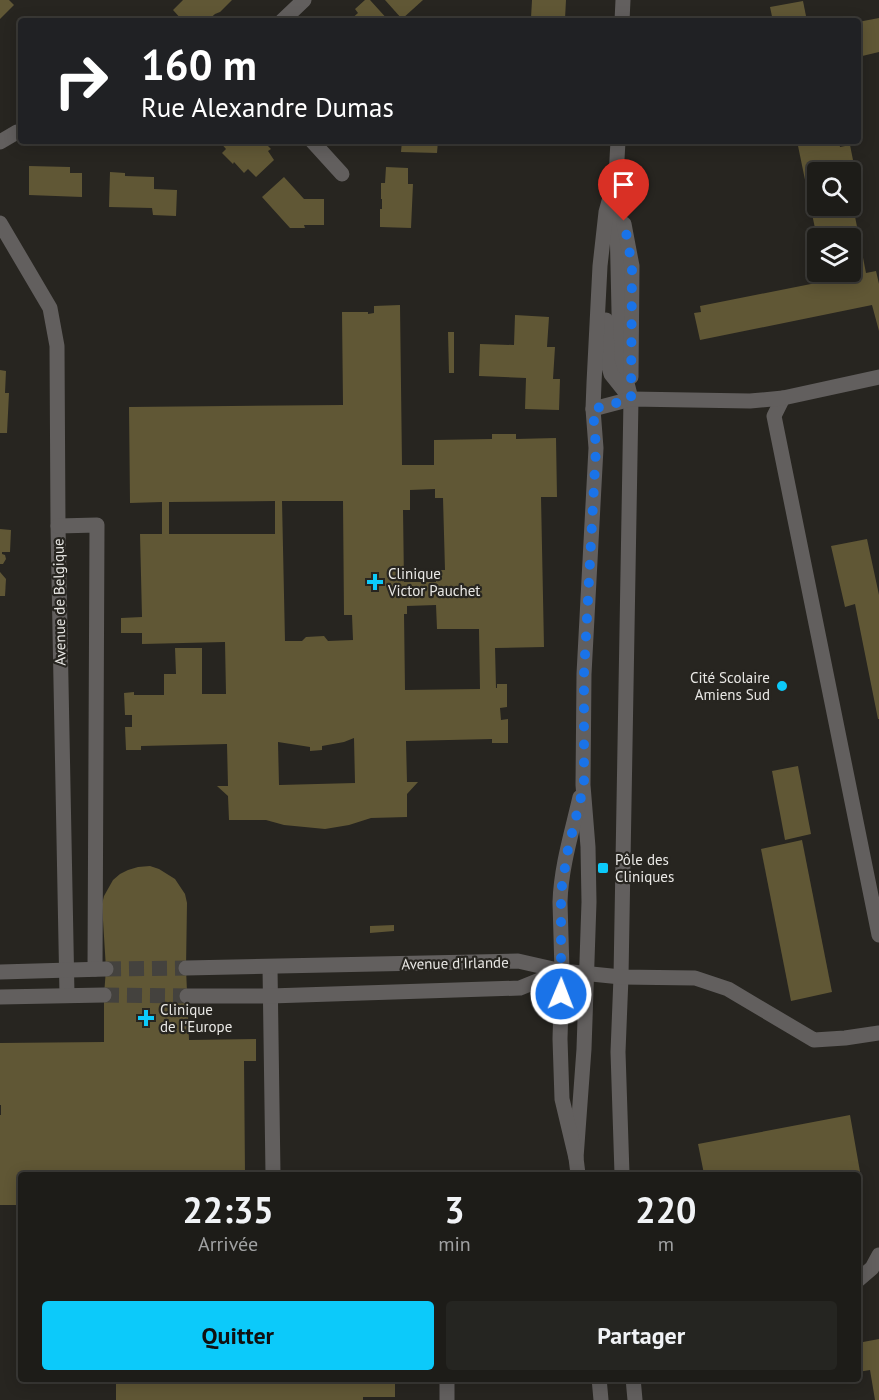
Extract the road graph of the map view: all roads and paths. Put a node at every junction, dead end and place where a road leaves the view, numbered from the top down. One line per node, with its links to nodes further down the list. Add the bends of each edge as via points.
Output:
1 (303, 0): 3 (street)
2 (623, 0): 4 (street)
3 (285, 18)
4 (622, 18)
5 (18, 132): 6 (street)
6 (0, 142)
7 (315, 144): 9 (street)
8 (618, 144): 10 (street)
9 (342, 174)
10 (616, 177): 12 (street, via 606,212); 15 (street, via 632,266)
11 (0, 225): 17 (street, Avenue de Belgique, via 50,308 57,346)
12 (598, 297): 15 (street, via 606,320 611,374); 16 (street)
13 (879, 377): 14 (street)
14 (783, 398): 15 (street); 19 (street, via 774,416)
15 (631, 399): 16 (street); 26 (street)
16 (593, 409): 18 (street, via 596,448 584,674)
17 (58, 526): 22 (street, Avenue de Belgique); 22 (street, via 97,525 101,969)
18 (584, 785): 23 (street, via 561,892); 25 (street, via 589,902)
19 (879, 935)
20 (186, 968): 21 (street, Avenue d'Irlande)
21 (270, 968): 23 (street, Avenue d'Irlande, via 518,961); 30 (street)
22 (67, 970): 24 (street); 27 (street, Avenue de Belgique)
23 (562, 971): 25 (street); 30 (street, Avenue d'Irlande, via 520,988); 33 (street, via 562,1099)
24 (0, 972)
25 (586, 974): 26 (street); 33 (street)
26 (621, 976): 32 (street, via 695,978 728,989 814,1040); 36 (street, via 618,1052)
27 (67, 995): 28 (street); 31 (street)
28 (104, 995)
29 (187, 996): 30 (street, Avenue d'Irlande)
30 (270, 996): 34 (street)
31 (0, 997)
32 (879, 1033)
33 (576, 1158): 35 (street)
34 (273, 1172)
35 (578, 1172)
36 (622, 1172)
37 (879, 1255): 38 (street)
38 (861, 1277)
39 (447, 1382): 42 (street)
40 (599, 1382): 43 (street)
41 (633, 1382): 44 (street)
42 (447, 1400)
43 (601, 1400)
44 (635, 1400)

